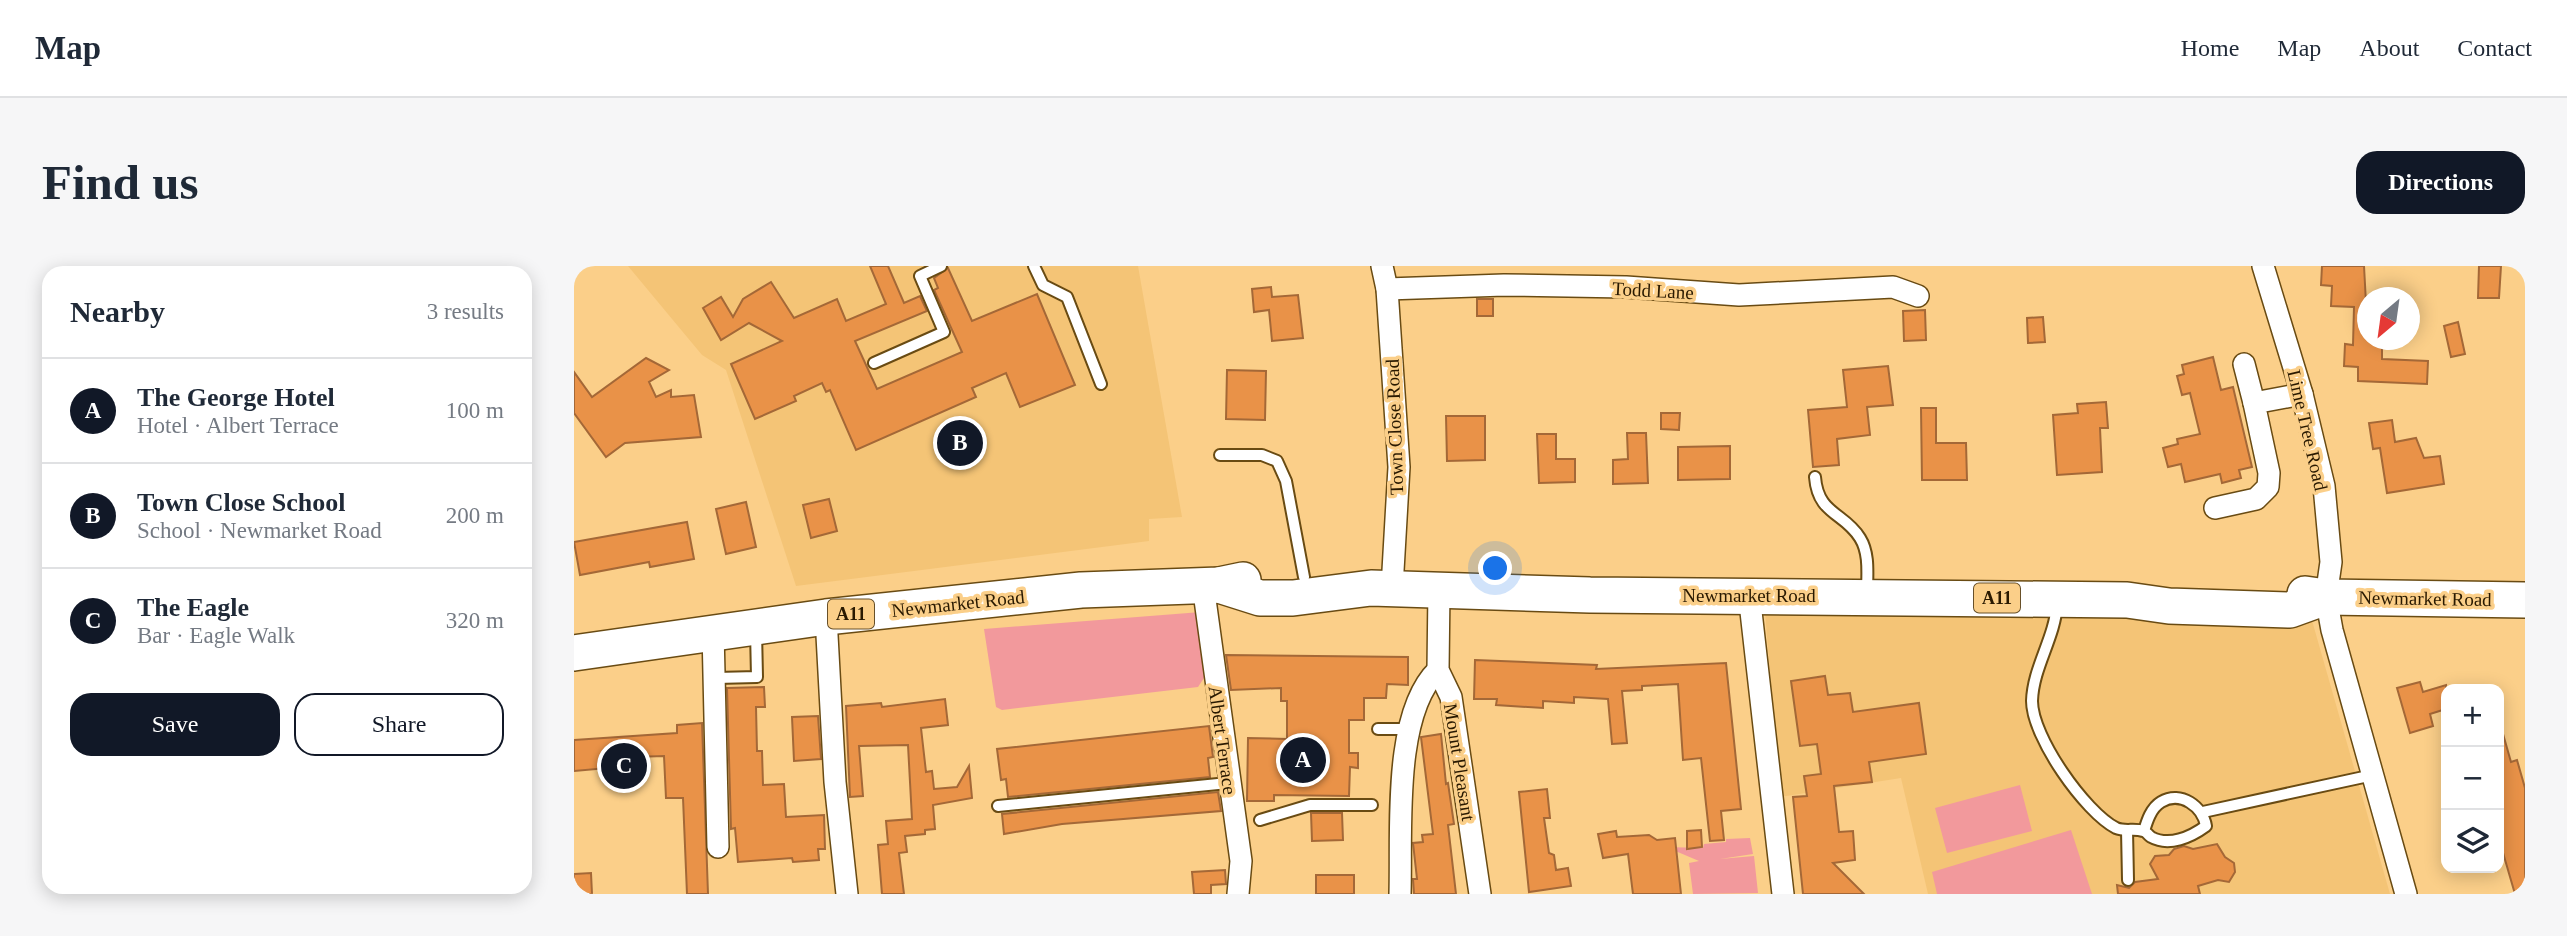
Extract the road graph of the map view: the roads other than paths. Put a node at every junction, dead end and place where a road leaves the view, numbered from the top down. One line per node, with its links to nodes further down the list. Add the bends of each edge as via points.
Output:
1 (941, 266): 7 (lane, via 920,276 944,332)
2 (1034, 266): 9 (lane, via 1043,285 1067,297)
3 (1382, 266): 5 (street, Town Close Road)
4 (2263, 266): 10 (street, Lime Tree Road)
5 (1387, 289): 6 (street, Todd Lane, via 1626,287 1739,295 1892,287); 17 (street, Town Close Road, via 1399,467)
6 (1918, 296)
7 (874, 363)
8 (2244, 364): 11 (street)
9 (1101, 384)
10 (2302, 394): 11 (street); 21 (street, Lime Tree Road, via 2324,486 2331,562)
11 (2254, 403): 14 (street, via 2268,487 2256,499)
12 (1220, 455): 15 (lane, via 1262,455 1277,461 1286,481)
13 (1815, 477): 20 (lane, via 1816,493 1826,509 1859,537 1867,557)
14 (2215, 508)
15 (1304, 577): 16 (main road, Newmarket Road / A11, via 1259,577); 17 (main road, Newmarket Road / A11)
16 (1211, 585): 17 (main road, Newmarket Road / A11, via 1260,598); 24 (main road, Newmarket Road / A11, via 1081,590); 33 (street, Albert Terrace)
17 (1381, 588): 18 (main road, Newmarket Road / A11)
18 (1439, 589): 19 (main road, Newmarket Road / A11, via 1590,595); 28 (street, Mount Pleasant)
19 (1749, 594): 20 (main road, Newmarket Road / A11); 46 (street)
20 (1867, 596): 22 (main road, Newmarket Road / A11)
21 (2326, 597): 22 (main road, Newmarket Road / A11, via 2290,610); 23 (main road, Newmarket Road / A11); 32 (street, Lime Tree Road)
22 (2058, 599): 38 (lane, via 2056,623 2036,676 2032,704 2054,760 2082,798 2116,828)
23 (2525, 600)
24 (826, 617): 25 (main road, Newmarket Road / A11); 42 (street)
25 (755, 625): 26 (main road, Newmarket Road / A11); 29 (lane, via 757,677)
26 (713, 631): 27 (main road, Newmarket Road / A11); 29 (street)
27 (574, 653)
28 (1438, 670): 31 (street); 45 (street, Mount Pleasant, via 1451,697)
29 (716, 678): 40 (street)
30 (1378, 729): 31 (lane)
31 (1408, 729): 44 (street)
32 (2373, 775): 36 (lane); 47 (street, Lime Tree Road)
33 (1228, 783): 35 (lane); 43 (street, Albert Terrace, via 1241,861)
34 (1372, 805): 37 (lane, via 1310,805)
35 (998, 806)
36 (2203, 812): 39 (lane, via 2193,802 2160,802); 39 (lane, via 2206,826 2192,836 2166,841)
37 (1260, 820)
38 (2127, 830): 39 (lane); 41 (lane)
39 (2144, 831)
40 (718, 847)
41 (2128, 880)
42 (847, 894)
43 (1238, 894)
44 (1400, 894)
45 (1480, 894)
46 (1783, 894)
47 (2406, 894)

